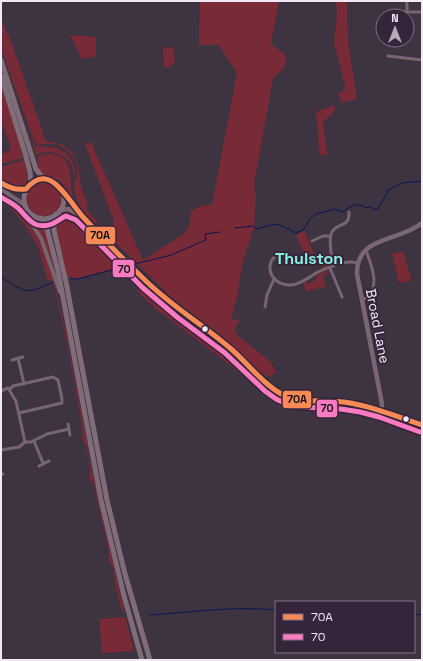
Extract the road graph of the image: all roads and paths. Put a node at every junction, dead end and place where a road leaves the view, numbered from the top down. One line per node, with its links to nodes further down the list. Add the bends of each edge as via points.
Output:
1 (388, 56): 3 (street)
2 (1, 60): 5 (highway)
3 (422, 60)
4 (1, 76): 5 (highway)
5 (28, 151): 6 (highway); 8 (highway)
6 (43, 178): 8 (highway); 11 (highway, via 56,183)
7 (1, 183): 9 (street, via 16,190)
8 (31, 183): 9 (highway)
9 (26, 189): 13 (highway)
10 (1, 190): 12 (street)
11 (62, 190): 14 (highway, via 64,200); 16 (main road)
12 (6, 192): 13 (street); 30 (street, via 22,210 40,238)
13 (25, 205): 17 (highway, via 29,213)
14 (58, 212): 16 (main road, via 69,209); 17 (highway, via 49,218); 53 (highway, via 54,230 94,438 125,574)
15 (349, 212): 19 (street, via 348,221 334,230)
16 (83, 217): 39 (main road, via 148,283 230,348 277,391 295,399 349,403)
17 (41, 218): 30 (highway, via 51,240)
18 (422, 223): 25 (main road, via 410,231 369,246 362,253)
19 (331, 236): 20 (street, via 323,236); 26 (street)
20 (312, 241)
21 (273, 252): 24 (street)
22 (367, 253): 29 (street, via 373,272 373,288 370,297)
23 (280, 254): 24 (street)
24 (275, 256): 27 (street, via 270,267)
25 (358, 263): 26 (street, via 347,262); 29 (main road, Broad Lane, via 357,274)
26 (332, 267): 27 (street, via 292,285); 28 (street)
27 (274, 280): 31 (street, via 267,295)
28 (342, 297)
29 (362, 300): 38 (main road, Broad Lane)
30 (64, 302): 52 (highway, via 101,500)
31 (265, 308)
32 (23, 357): 33 (street)
33 (18, 358): 34 (street); 35 (street)
34 (12, 360)
35 (24, 384): 36 (street, via 14,386); 41 (street, via 56,378 62,401 60,404)
36 (10, 390): 37 (street, via 6,388); 41 (street)
37 (1, 391)
38 (379, 393): 39 (main road, Broad Lane); 40 (main road, Broad Lane)
39 (375, 409): 40 (main road)
40 (381, 410): 43 (main road)
41 (19, 413): 47 (street)
42 (68, 424): 44 (street)
43 (422, 425)
44 (69, 429): 45 (street); 46 (street, via 47,434)
45 (70, 435)
46 (34, 441): 47 (street); 50 (street)
47 (25, 442): 48 (street)
48 (1, 450)
49 (49, 461): 50 (street)
50 (44, 463): 51 (street)
51 (39, 466)
52 (142, 660)
53 (150, 660)

